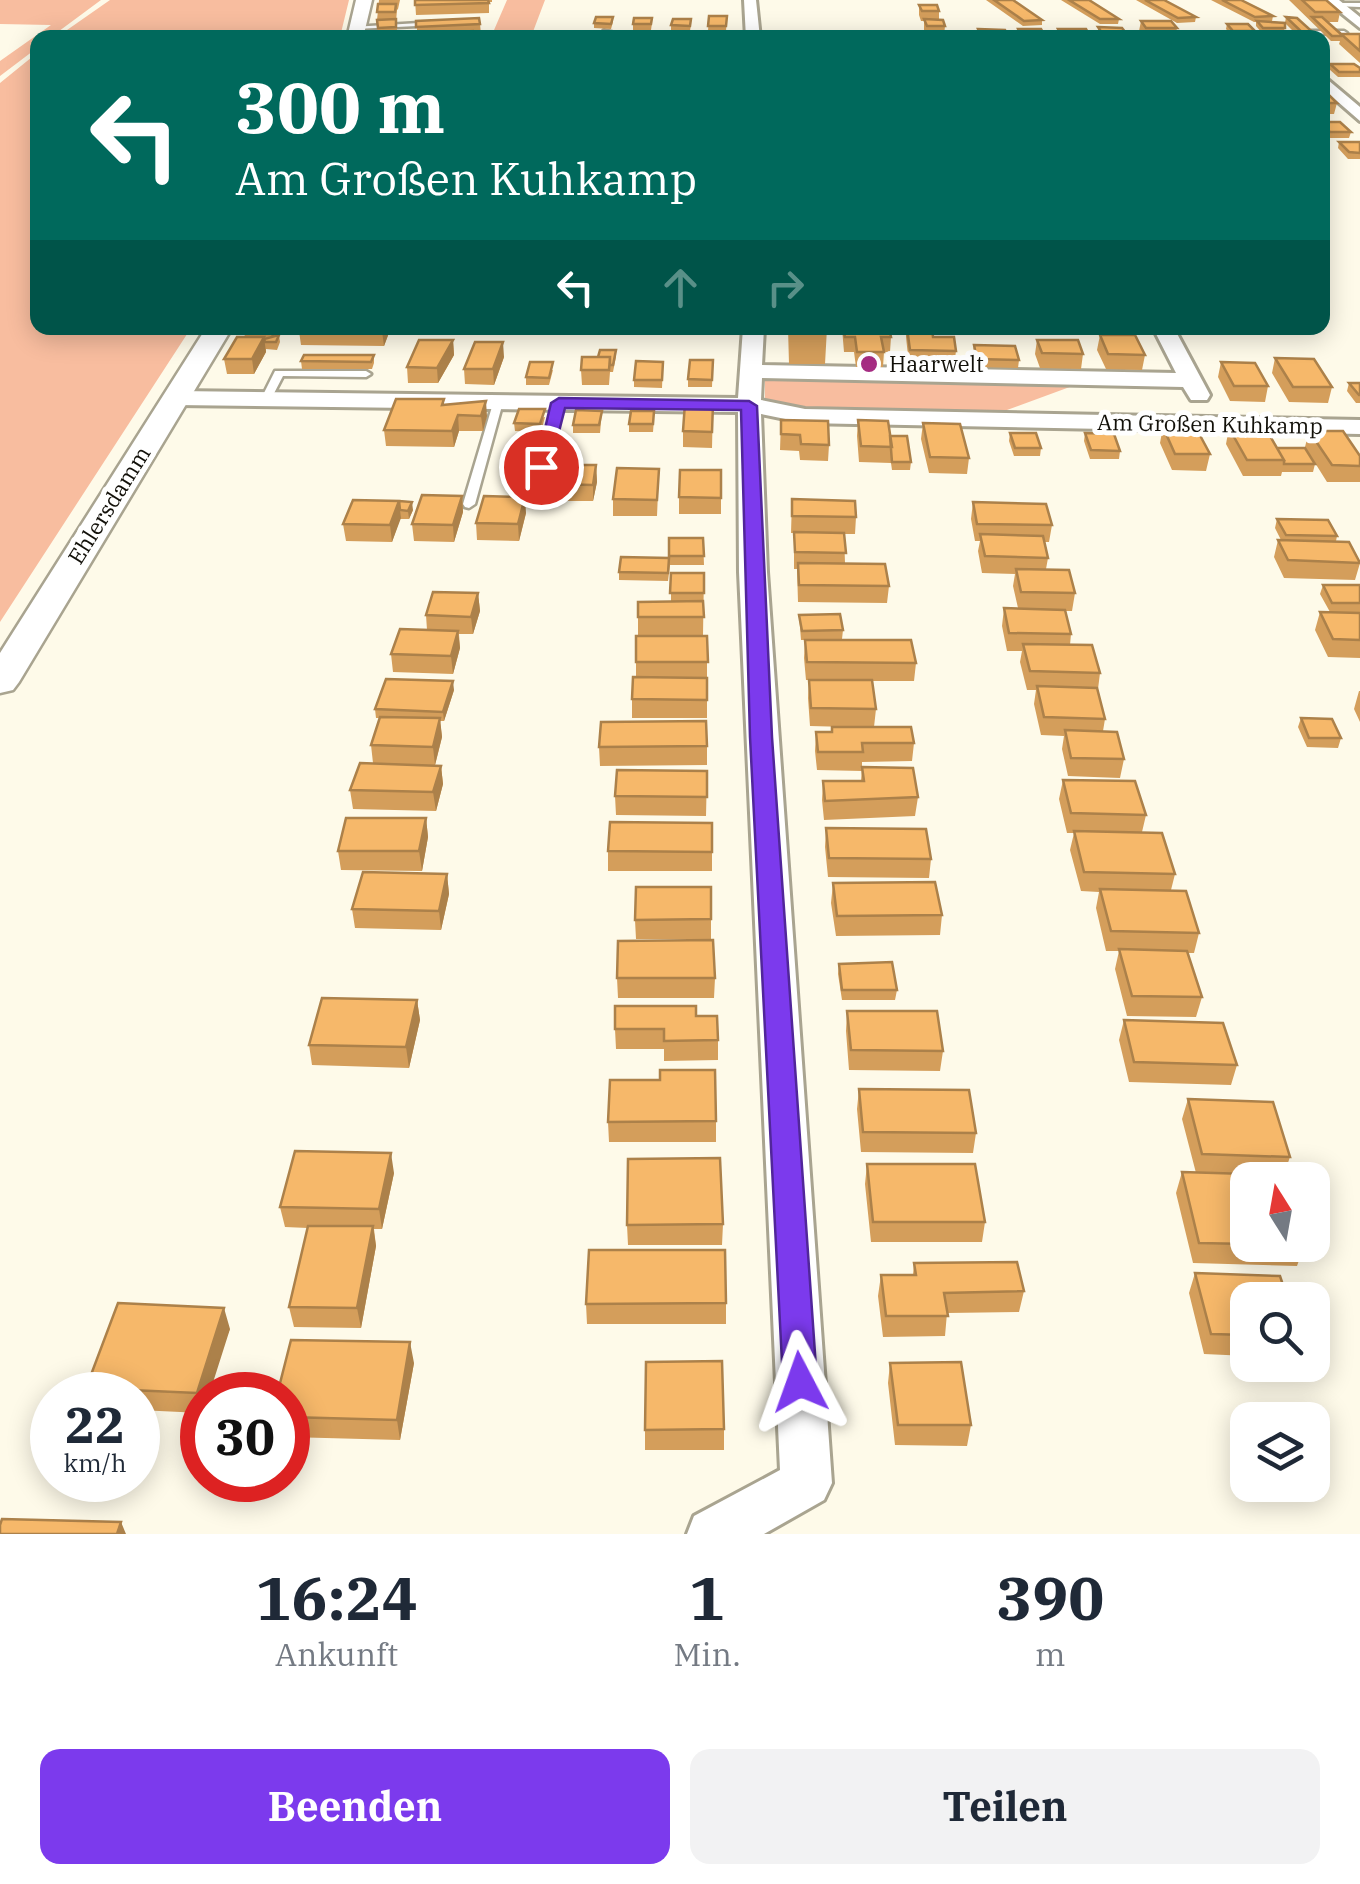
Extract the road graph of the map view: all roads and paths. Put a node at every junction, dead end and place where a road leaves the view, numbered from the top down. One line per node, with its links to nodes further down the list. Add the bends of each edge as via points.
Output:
1 (364, 0): 7 (street)
2 (750, 0): 9 (street)
3 (1334, 2): 4 (lane); 11 (street)
4 (1360, 5)
5 (448, 23): 8 (lane)
6 (1303, 23): 10 (lane)
7 (356, 30)
8 (376, 30)
9 (753, 30)
10 (1310, 30)
11 (1357, 31): 12 (lane)
12 (1330, 34)
13 (1330, 85): 14 (street)
14 (1354, 103): 15 (street)
15 (1360, 116)
16 (214, 335): 24 (street, Ehlersdamm)
17 (753, 335): 23 (street)
18 (1168, 335): 22 (street)
19 (366, 374): 25 (lane, via 279,373)
20 (1114, 378): 21 (street, Am Großen Kuhkamp); 23 (street, Am Großen Kuhkamp); 28 (street, Am Großen Kuhkamp)
21 (1166, 379): 22 (street, Am Großen Kuhkamp); 29 (street, Am Großen Kuhkamp)
22 (1192, 380): 30 (street)
23 (750, 388): 27 (street, Am Großen Kuhkamp); 28 (street, Am Großen Kuhkamp, via 805,416); 35 (street, via 761,737 806,1483)
24 (178, 398): 25 (street, Am Großen Kuhkamp); 34 (street, Ehlersdamm)
25 (266, 398): 26 (street, Am Großen Kuhkamp)
26 (498, 402): 27 (street, Am Großen Kuhkamp); 33 (lane)
27 (559, 403): 32 (lane)
28 (1000, 420): 29 (street, Am Großen Kuhkamp)
29 (1061, 421): 30 (street, Am Großen Kuhkamp)
30 (1212, 424): 31 (street, Am Großen Kuhkamp)
31 (1360, 427)
32 (532, 499)
33 (469, 504)
34 (0, 682)
35 (712, 1534)

